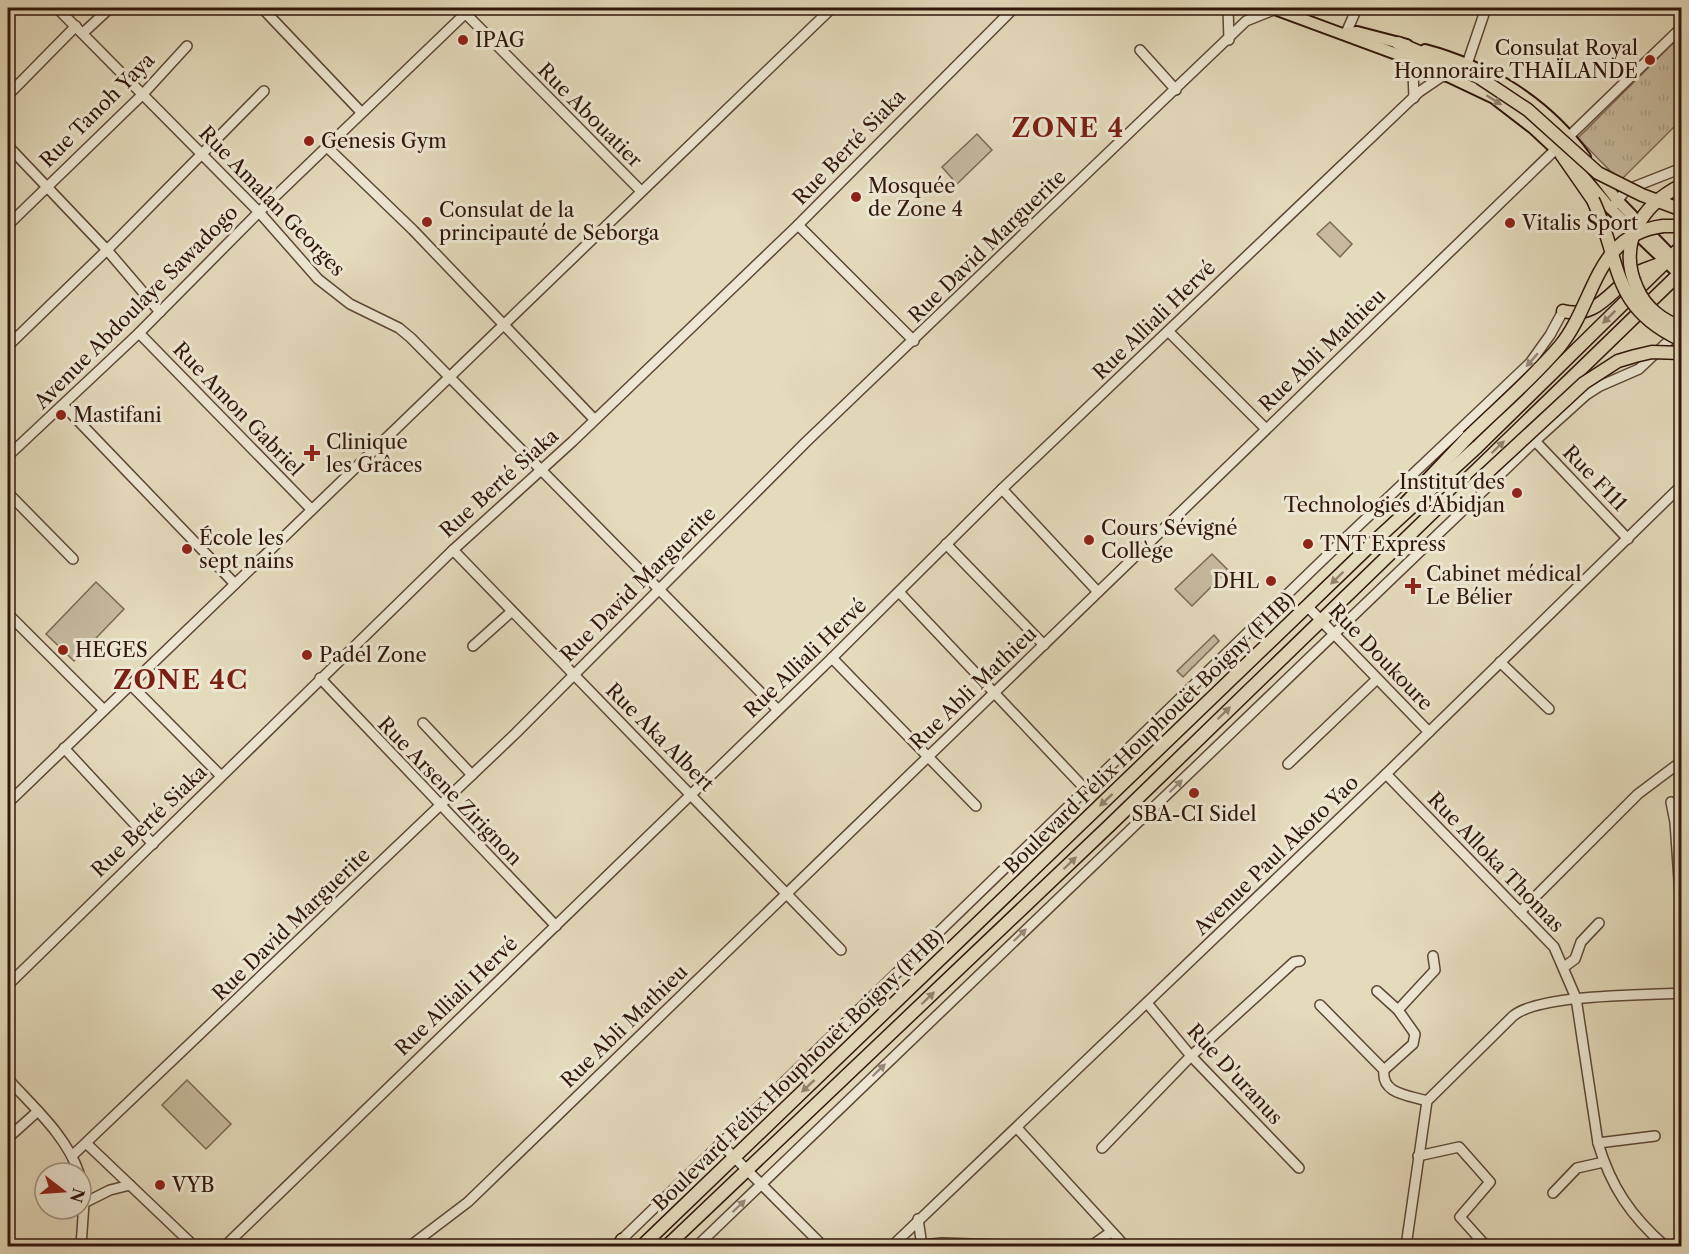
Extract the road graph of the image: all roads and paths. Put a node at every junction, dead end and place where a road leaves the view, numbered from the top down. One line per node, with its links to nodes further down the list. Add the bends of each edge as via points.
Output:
1 (57, 8): 12 (street, Rue Amalan Georges)
2 (110, 8): 12 (street)
3 (262, 8): 26 (street)
4 (832, 8): 35 (street)
5 (1014, 8): 40 (street, Rue Berté Siaka)
6 (1228, 8): 14 (street)
7 (1274, 8): 13 (main road); 14 (street, Rue David Marguerite, via 1246,21)
8 (1357, 8): 13 (street)
9 (1486, 8): 19 (street)
10 (468, 10): 26 (street, Avenue Abdoulaye Sawadogo); 35 (street, Rue Abouatier)
11 (1682, 27): 27 (street, Rue Abli Mathieu)
12 (80, 29): 23 (street, Rue Amalan Georges); 24 (street)
13 (1346, 33): 15 (main road, via 1357,32); 18 (main road)
14 (1229, 40): 21 (street, Rue David Marguerite)
15 (1398, 43): 19 (main road); 37 (highway, bridge, via 1480,78 1528,110 1598,172)
16 (187, 46): 23 (street, Rue Tanoh Yaya)
17 (1140, 50): 21 (street)
18 (1404, 57): 20 (main road); 25 (street, via 1413,72)
19 (1467, 64): 27 (main road, via 1506,85)
20 (1450, 76): 25 (street, Rue Alliali Hervé, via 1441,77); 30 (main road, one-way to 30, via 1494,98)
21 (1176, 90): 53 (street, Rue David Marguerite)
22 (264, 91): 31 (street)
23 (143, 94): 31 (street, Rue Amalan Georges); 34 (street, Rue Tanoh Yaya)
24 (8, 95)
25 (1414, 98): 50 (street, Rue Alliali Hervé)
26 (361, 112): 29 (street, Avenue Abdoulaye Sawadogo)
27 (1569, 136): 30 (street, Rue Abli Mathieu); 36 (main road)
28 (8, 146): 34 (street)
29 (326, 146): 38 (street, Avenue Abdoulaye Sawadogo); 48 (street)
30 (1558, 151): 36 (main road); 52 (highway, bridge, via 1593,200 1606,227 1624,291 1632,305 1656,327); 59 (street, Rue Abli Mathieu)
31 (202, 154): 38 (street, Rue Amalan Georges); 43 (street)
32 (1682, 168): 36 (street, via 1626,190)
33 (1682, 184): 49 (highway, bridge, via 1649,207 1635,230 1628,256 1629,270 1645,302)
34 (46, 186): 39 (street, Rue Tanoh Yaya); 43 (street)
35 (640, 190): 48 (street)
36 (1614, 204): 44 (main road)
37 (1682, 210)
38 (259, 212): 47 (street, Avenue Abdoulaye Sawadogo); 56 (street, Rue Amalan Georges, via 318,279 350,304 399,328)
39 (8, 225)
40 (798, 225): 53 (street); 58 (street, Rue Berté Siaka)
41 (1682, 226): 67 (highway, bridge, via 1649,228 1619,244 1562,343 1432,472)
42 (1682, 246): 44 (highway, Boulevard Félix Houphouët Boigny (FHB))
43 (107, 250): 47 (street); 54 (street)
44 (1668, 259): 45 (main road); 46 (highway, via 1634,274 1591,310); 67 (highway, Boulevard Félix Houphouët Boigny (FHB), one-way to 67, via 1477,447)
45 (1681, 275): 74 (highway, Boulevard Félix Houphouët Boigny (FHB), one-way to 45)
46 (1563, 311): 103 (street, one-way to 103, via 1530,363)
47 (159, 312): 51 (street, Avenue Abdoulaye Sawadogo)
48 (504, 323): 56 (street); 58 (street)
49 (1682, 328): 60 (street, via 1639,369 1592,390)
50 (1169, 332): 59 (street); 64 (street, Rue Alliali Hervé)
51 (139, 333): 57 (street, Avenue Abdoulaye Sawadogo); 66 (street, Rue Amon Gabriel)
52 (1682, 339)
53 (914, 341): 73 (street, Rue David Marguerite)
54 (8, 346)
55 (1682, 353): 74 (highway, bridge, via 1652,352 1618,361 1584,382 1449,508)
56 (450, 374): 62 (street, Rue Amalan Georges); 66 (street)
57 (64, 406): 61 (street, Avenue Abdoulaye Sawadogo); 72 (street)
58 (594, 419): 62 (street, Rue Berté Siaka)
59 (1266, 429): 76 (street, Rue Abli Mathieu)
60 (1535, 441): 68 (street, Rue F111); 81 (street)
61 (8, 456)
62 (541, 470): 70 (street, Rue Berté Siaka); 73 (street, Rue Amalan Georges)
63 (1682, 485): 68 (street, Avenue Paul Akoto Yao)
64 (1002, 489): 69 (street, Rue Alliali Hervé); 76 (street)
65 (8, 493): 71 (street)
66 (311, 509): 72 (street)
67 (1379, 537): 77 (highway, Boulevard Félix Houphouët Boigny (FHB), one-way to 77)
68 (1628, 539): 85 (street, Avenue Paul Akoto Yao)
69 (946, 544): 75 (street, Rue Alliali Hervé); 82 (street)
70 (453, 550): 78 (street, Rue Aka Albert); 87 (street, Rue Berté Siaka)
71 (74, 559)
72 (235, 584): 89 (street)
73 (659, 589): 86 (street, Rue David Marguerite); 92 (street, Rue Amalan Georges)
74 (1350, 590): 80 (highway, Boulevard Félix Houphouët Boigny (FHB))
75 (899, 592): 84 (street, Rue Alliali Hervé); 90 (street)
76 (1098, 592): 82 (street, Rue Abli Mathieu)
77 (1307, 606): 80 (street, Rue Doukoure); 140 (highway, Boulevard Félix Houphouët Boigny (FHB), one-way to 140)
78 (511, 612): 83 (street); 86 (street, Rue Aka Albert)
79 (8, 614): 91 (street)
80 (1320, 620): 81 (street, Rue Doukoure); 144 (highway, Boulevard Félix Houphouët Boigny (FHB), one-way to 80)
81 (1334, 634): 88 (street, Rue Doukoure); 145 (street, one-way to 81)
82 (1044, 645): 90 (street, Rue Abli Mathieu)
83 (473, 646)
84 (832, 658): 92 (street, Rue Alliali Hervé); 97 (street)
85 (1500, 662): 93 (street); 95 (street, Avenue Paul Akoto Yao)
86 (572, 675): 101 (street, Rue David Marguerite); 104 (street, Rue Aka Albert)
87 (320, 678): 102 (street, Rue Berté Siaka); 107 (street, Rue Arsene Zirignon)
88 (1377, 678): 95 (street, Rue Doukoure); 99 (street)
89 (131, 685): 91 (street); 102 (street)
90 (993, 693): 97 (street, Rue Abli Mathieu); 103 (street)
91 (104, 710): 96 (street)
92 (777, 710): 104 (street, Rue Alliali Hervé)
93 (1549, 710)
94 (423, 723): 101 (street)
95 (1429, 732): 100 (street, Avenue Paul Akoto Yao)
96 (64, 748): 106 (street); 109 (street)
97 (928, 757): 108 (street); 110 (street, Rue Abli Mathieu)
98 (1682, 761): 111 (street, via 1638,794)
99 (1288, 764)
100 (1386, 774): 111 (street, Rue Alloka Thomas); 123 (street, Avenue Paul Akoto Yao)
101 (471, 775): 107 (street, Rue David Marguerite)
102 (221, 776): 109 (street, Rue Berté Siaka)
103 (1087, 791): 136 (street)
104 (691, 792): 110 (street, Rue Aka Albert); 114 (street, Rue Alliali Hervé)
105 (1671, 802): 113 (street)
106 (8, 803)
107 (440, 804): 114 (street, Rue Arsene Zirignon); 135 (street, Rue David Marguerite)
108 (976, 806)
109 (153, 844): 119 (street, Rue Berté Siaka)
110 (788, 892): 115 (street, Rue Aka Albert); 156 (street, Rue Abli Mathieu, via 463,1206)
111 (1520, 912): 118 (street, Rue Alloka Thomas, via 1554,947)
112 (1599, 923): 118 (street, via 1581,942 1575,959)
113 (1682, 924)
114 (556, 926): 155 (street, Rue Alliali Hervé)
115 (842, 950)
116 (1433, 956): 125 (street, via 1435,970)
117 (1300, 961): 126 (street, via 1294,962)
118 (1564, 967): 122 (street, Rue Alloka Thomas)
119 (9, 979)
120 (1377, 991): 125 (street)
121 (1682, 993): 122 (street)
122 (1576, 998): 129 (street, via 1518,1012); 134 (street, Rue Alloka Thomas)
123 (1147, 1003): 126 (street, Rue D'uranus); 131 (street, Avenue Paul Akoto Yao)
124 (1320, 1005): 127 (street)
125 (1398, 1010): 127 (street, via 1416,1040)
126 (1191, 1056): 137 (street); 143 (street, Rue D'uranus)
127 (1384, 1070): 129 (street, via 1384,1084 1389,1089)
128 (8, 1079): 130 (street)
129 (1427, 1101): 139 (street)
130 (38, 1112): 133 (street); 138 (street)
131 (1017, 1129): 149 (street, Avenue Paul Akoto Yao); 151 (street)
132 (1655, 1136): 134 (street)
133 (8, 1138)
134 (1598, 1143): 142 (street, Rue Alloka Thomas)
135 (87, 1144): 138 (street, Rue David Marguerite); 146 (street)
136 (722, 1144): 140 (street); 152 (street)
137 (1102, 1148)
138 (73, 1155): 141 (street)
139 (1418, 1156): 167 (street); 168 (street, via 1459,1147 1490,1182 1460,1217)
140 (734, 1157): 144 (street); 157 (highway, Boulevard Félix Houphouët Boigny (FHB))
141 (75, 1161)
142 (1604, 1162): 147 (street, via 1577,1168); 169 (street, Rue Alloka Thomas, via 1619,1196)
143 (1299, 1168)
144 (747, 1171): 145 (street); 158 (highway, Boulevard Félix Houphouët Boigny (FHB))
145 (761, 1184): 159 (street, one-way to 145); 160 (street)
146 (130, 1185): 148 (street); 154 (street)
147 (1553, 1193)
148 (93, 1198)
149 (918, 1219): 161 (street, Avenue Paul Akoto Yao); 162 (street)
150 (83, 1221): 153 (street)
151 (1111, 1232): 165 (street); 166 (street)
152 (619, 1244)
153 (81, 1246)
154 (194, 1246)
155 (225, 1246)
156 (410, 1246)
157 (642, 1246)
158 (667, 1246)
159 (697, 1246)
160 (823, 1246)
161 (892, 1246)
162 (922, 1246): 163 (street)
163 (1016, 1246): 164 (street)
164 (1036, 1246)
165 (1091, 1246)
166 (1125, 1246)
167 (1406, 1246)
168 (1486, 1246)
169 (1665, 1246)

